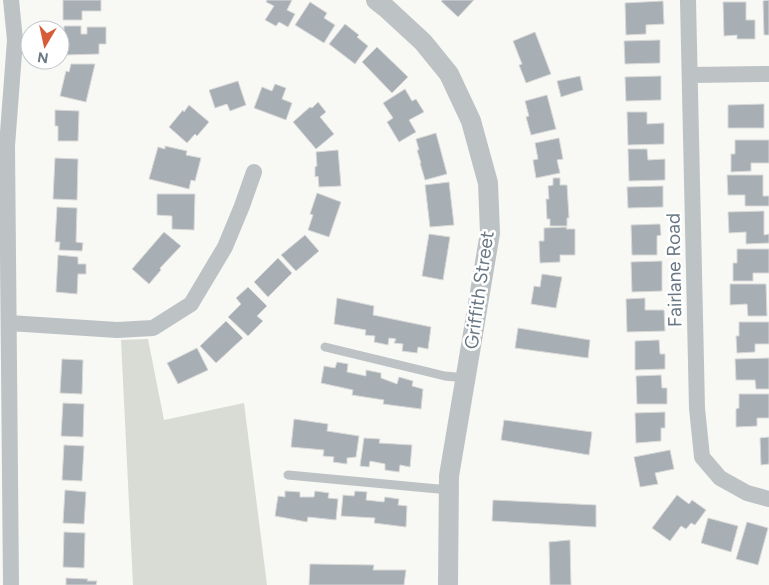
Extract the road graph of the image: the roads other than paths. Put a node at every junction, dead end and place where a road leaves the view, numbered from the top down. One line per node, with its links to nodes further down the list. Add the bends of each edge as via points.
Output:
1 (11, 0): 6 (street, via 15,40)
2 (688, 0): 5 (street, Fairlane Road)
3 (384, 2): 10 (street, Griffith Street, via 450,74 471,121 488,183 490,233)
4 (769, 74): 5 (street)
5 (690, 76): 13 (street, Fairlane Road, via 697,408 702,457 720,478 747,494)
6 (4, 146): 8 (street)
7 (254, 172): 8 (street, via 225,247 191,304 153,328 117,330)
8 (9, 323): 14 (street)
9 (324, 347): 10 (lane, via 445,376)
10 (466, 378): 12 (street, Griffith Street)
11 (288, 474): 12 (lane)
12 (449, 490): 15 (street, Griffith Street)
13 (769, 499)
14 (11, 585)
15 (448, 585)

